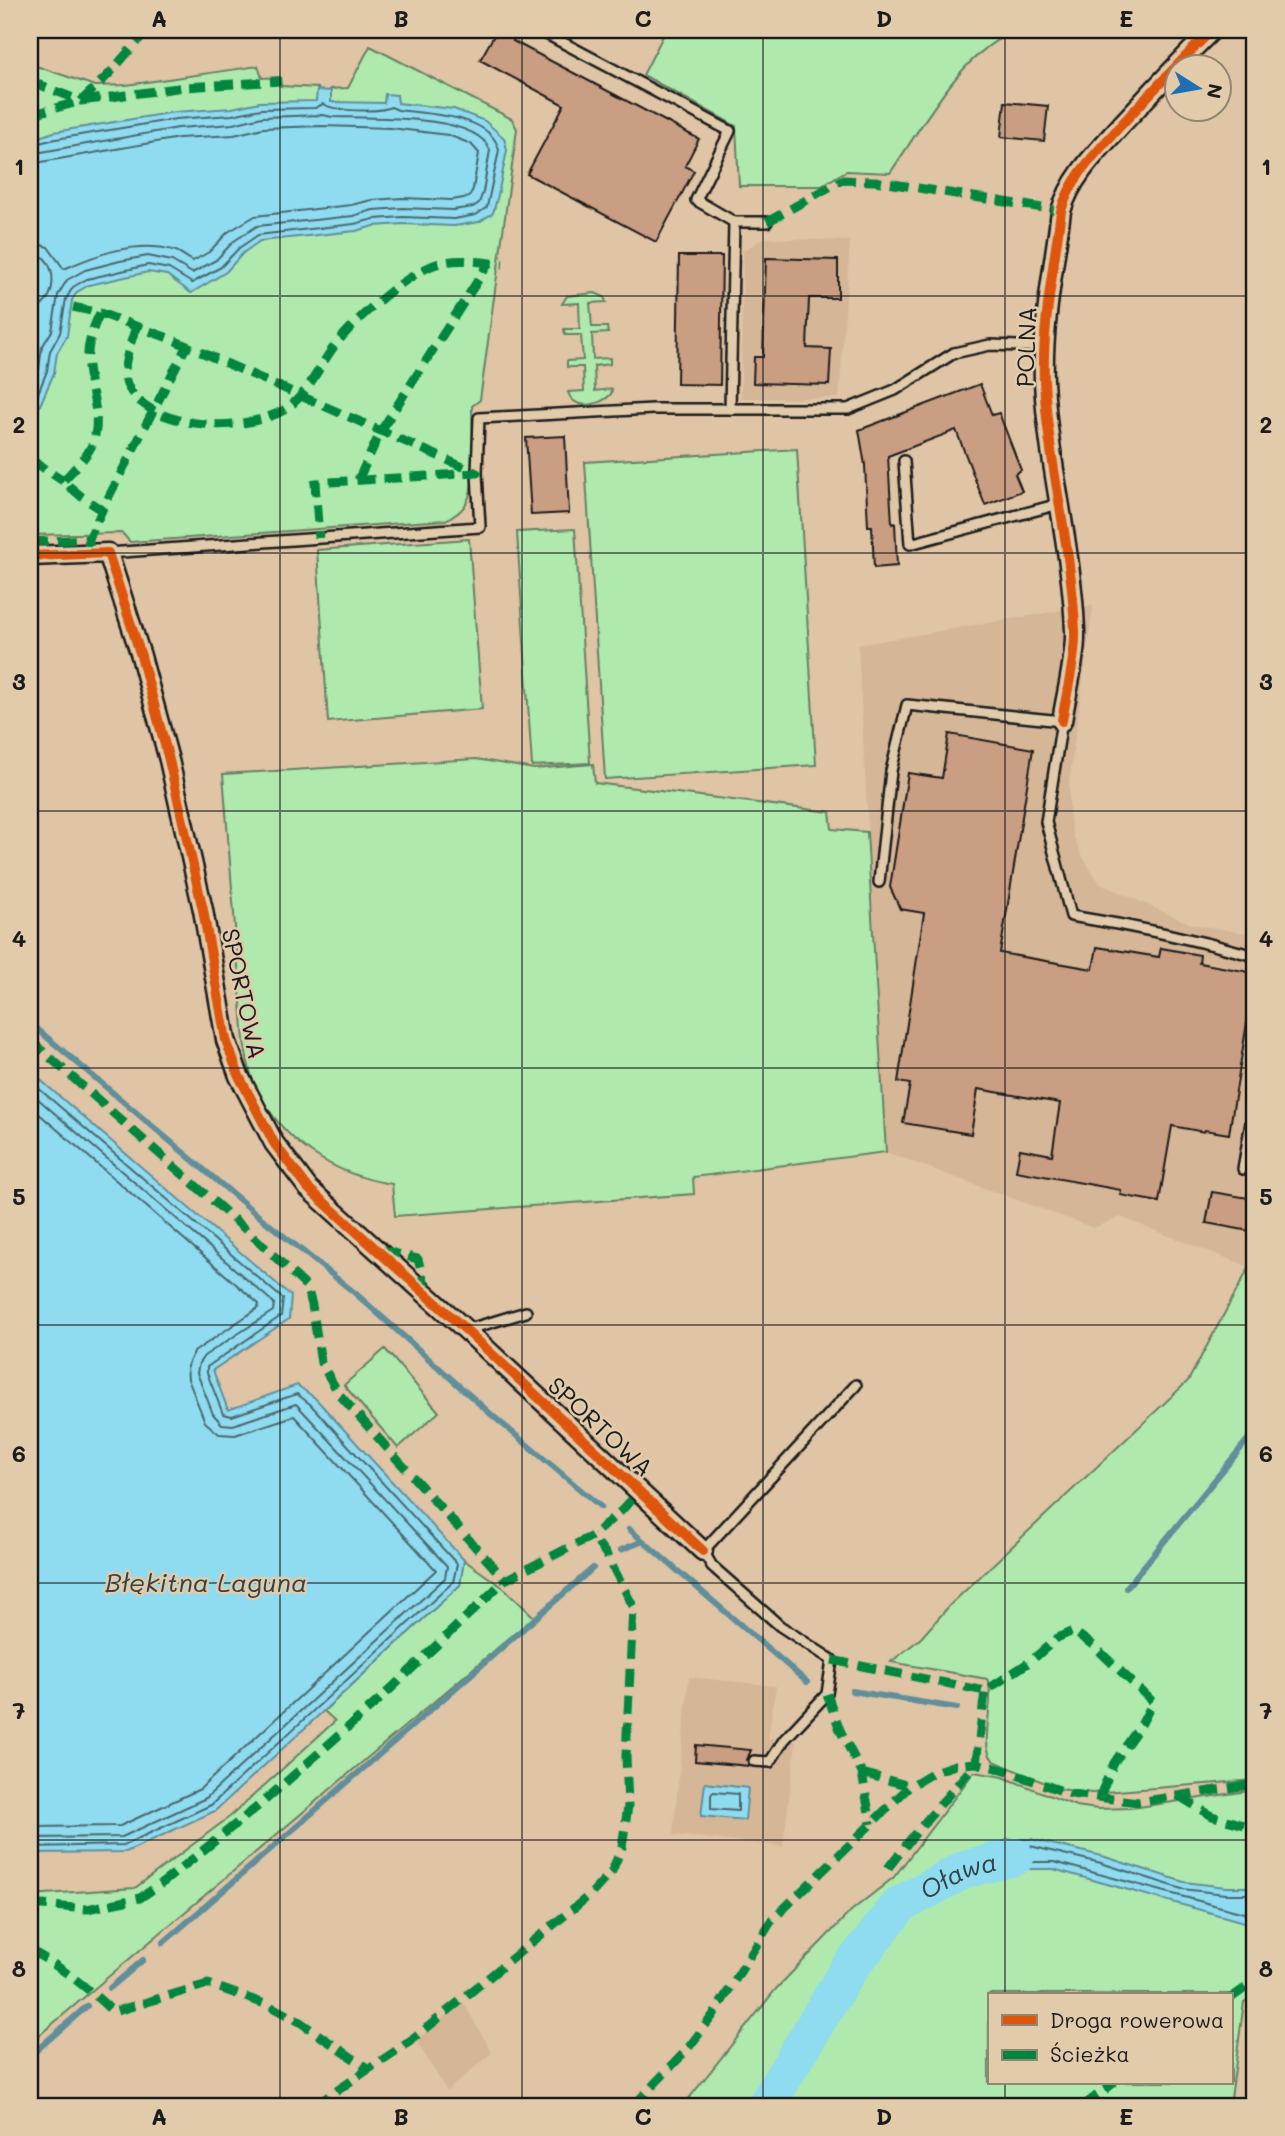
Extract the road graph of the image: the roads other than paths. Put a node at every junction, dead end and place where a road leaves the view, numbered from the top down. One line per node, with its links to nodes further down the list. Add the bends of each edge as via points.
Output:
1 (539, 30): 3 (lane, via 730,131 695,200)
2 (1212, 30): 5 (street, POLNA, via 1090,160 1066,194)
3 (734, 222): 4 (lane); 6 (lane)
4 (768, 222)
5 (1044, 347): 6 (lane, via 990,345 954,353 895,390 848,409); 8 (street, POLNA)
6 (730, 409): 9 (lane, via 479,418 480,527)
7 (905, 461): 8 (lane, via 910,544)
8 (1059, 505): 11 (street, POLNA, via 1075,634)
9 (108, 553): 10 (street); 17 (street, SPORTOWA, via 169,760 201,897 226,1040 239,1076 274,1143 308,1188)
10 (30, 556)
11 (1062, 721): 12 (lane, via 907,705 891,771); 13 (lane, via 1046,822 1071,916 1199,940)
12 (879, 882)
13 (1255, 956)
14 (1255, 1099): 15 (lane)
15 (1242, 1170)
16 (526, 1312): 17 (lane)
17 (466, 1330): 19 (street, SPORTOWA)
18 (856, 1385): 19 (lane)
19 (703, 1551): 20 (lane, via 712,1566 780,1626 832,1660 827,1694 770,1762)
20 (754, 1761)

